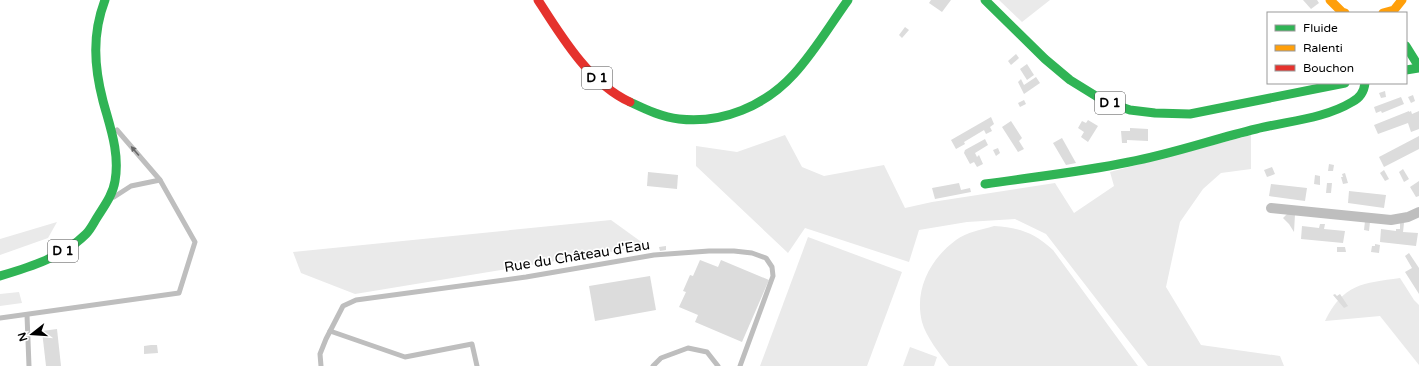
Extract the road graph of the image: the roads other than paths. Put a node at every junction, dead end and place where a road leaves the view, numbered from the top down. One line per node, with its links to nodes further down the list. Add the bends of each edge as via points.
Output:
1 (105, 0): 14 (main road, D 1, via 98,19 95,48 99,82)
2 (538, 0): 3 (main road, D 1, via 562,38 582,63 609,89 639,107 684,120 723,116 771,94 795,73)
3 (848, 0)
4 (985, 0): 12 (main road, D 1, via 1070,80 1104,101 1130,110 1155,114 1190,114)
5 (1330, 0): 7 (main road)
6 (1402, 0): 8 (main road)
7 (1342, 12)
8 (1394, 12)
9 (1407, 48): 10 (main road)
10 (1419, 67): 11 (main road)
11 (1407, 70)
12 (1340, 84)
13 (1365, 84): 16 (main road, via 1364,92 1359,98 1333,111 1111,166)
14 (110, 122): 15 (lane, one-way to 14); 17 (main road, D 1, via 117,155 114,182)
15 (160, 180): 17 (lane, via 131,186); 21 (lane, via 194,242 179,293)
16 (985, 184)
17 (108, 201): 20 (main road, D 1, via 88,233 78,241 37,264)
18 (1271, 208): 19 (street, via 1391,220)
19 (1419, 212)
20 (0, 276)
21 (27, 314): 22 (lane); 24 (lane)
22 (0, 318)
23 (330, 331): 25 (lane, Rue du Château d'Eau, via 320,354); 26 (lane, via 405,357 472,344); 29 (lane, Rue du Château d'Eau, via 343,306 356,300 526,277 654,255 734,251 766,258 772,267 773,276)
24 (29, 366)
25 (321, 366)
26 (477, 366)
27 (653, 366): 28 (lane, via 661,358 688,348 707,352)
28 (718, 366)
29 (740, 366)

